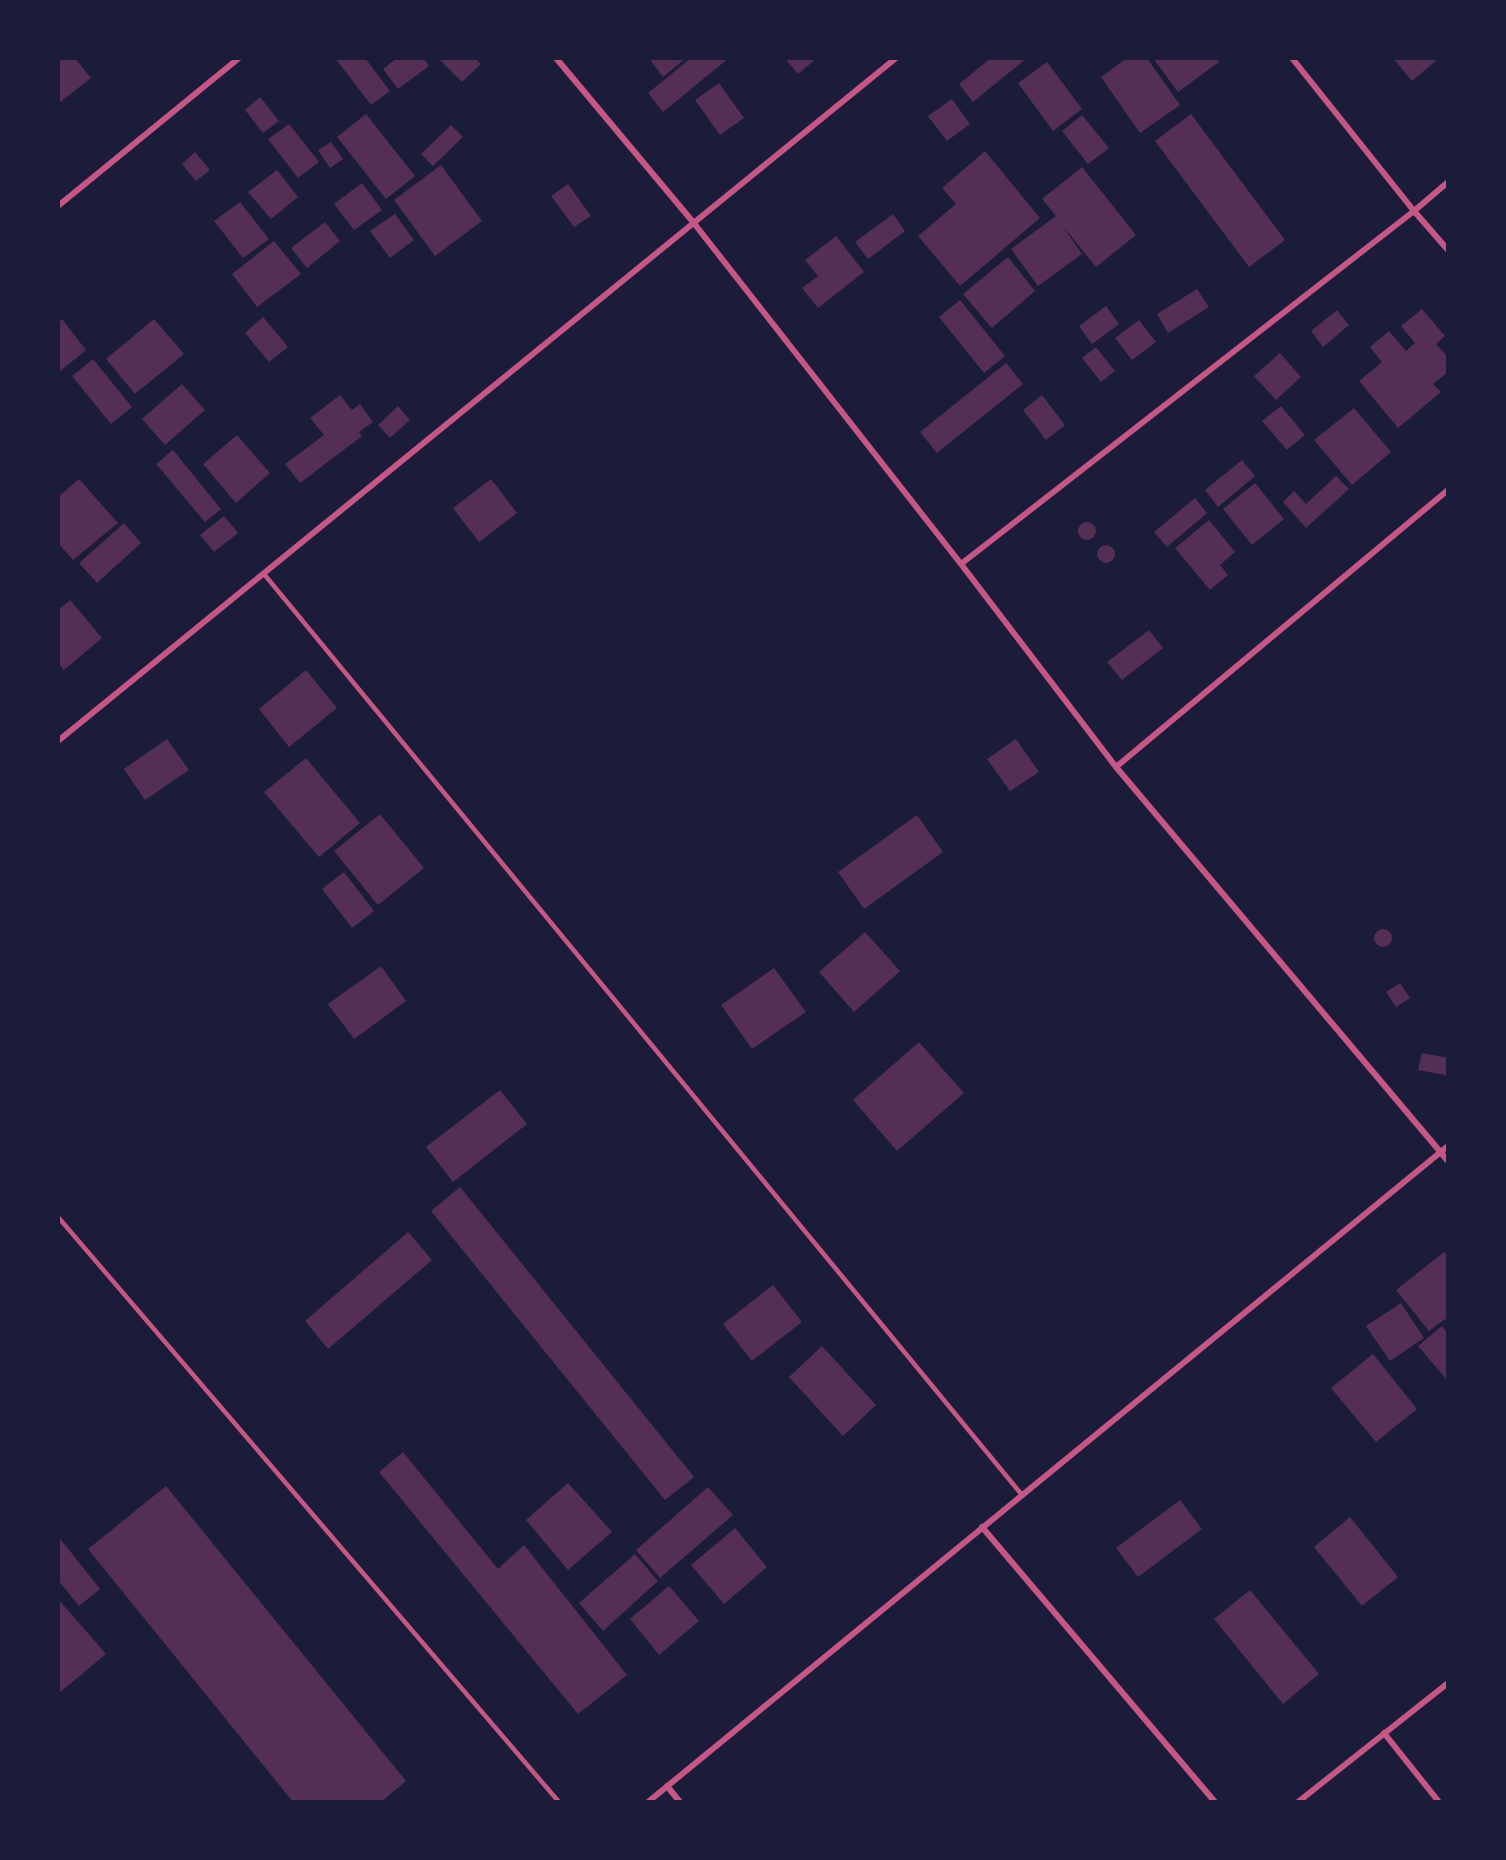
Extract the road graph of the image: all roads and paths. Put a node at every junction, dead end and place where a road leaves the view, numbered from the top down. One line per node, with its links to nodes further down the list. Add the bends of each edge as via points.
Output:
1 (239, 58): 6 (street)
2 (556, 58): 8 (street)
3 (896, 58): 8 (street)
4 (1292, 58): 7 (street)
5 (1448, 182): 7 (street)
6 (58, 206)
7 (1414, 211): 9 (street); 11 (street)
8 (693, 222): 11 (street); 12 (street)
9 (1448, 250)
10 (1448, 490): 14 (street)
11 (961, 564): 14 (street)
12 (264, 574): 13 (street); 19 (lane)
13 (58, 741)
14 (1116, 767): 16 (street)
15 (1448, 1146): 16 (street)
16 (1440, 1152): 17 (street); 19 (street)
17 (1448, 1161)
18 (58, 1217): 24 (lane)
19 (1022, 1495): 20 (street)
20 (982, 1527): 23 (street); 27 (street)
21 (1448, 1683): 22 (street)
22 (1384, 1733): 28 (street); 29 (street)
23 (667, 1786): 25 (street); 26 (street)
24 (560, 1802)
25 (648, 1802)
26 (680, 1802)
27 (1215, 1802)
28 (1298, 1802)
29 (1439, 1802)

